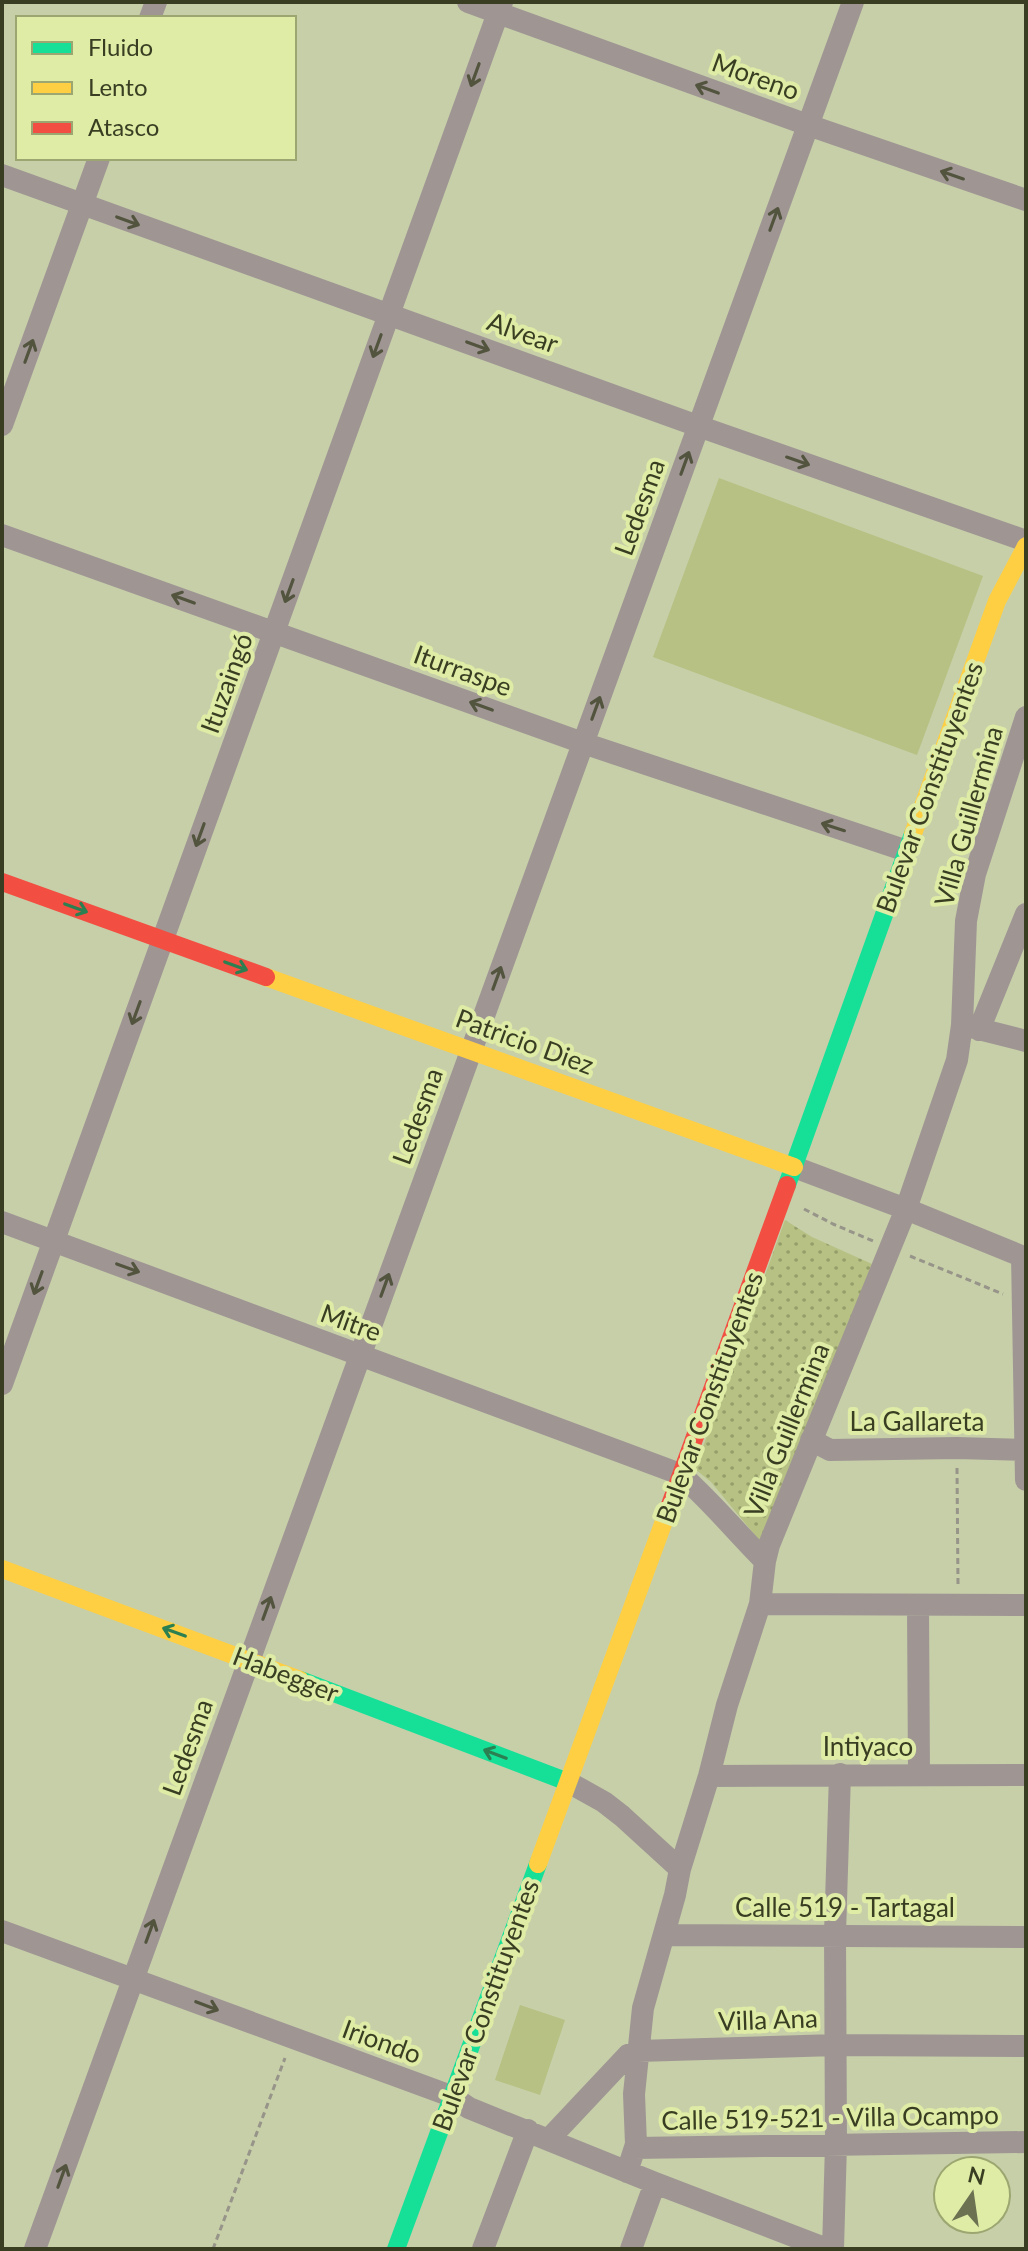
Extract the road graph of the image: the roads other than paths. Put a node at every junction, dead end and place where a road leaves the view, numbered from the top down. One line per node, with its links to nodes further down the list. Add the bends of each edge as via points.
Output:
1 (468, 2): 3 (street, Moreno)
2 (853, 2): 4 (street, Ledesma)
3 (500, 7): 4 (street, Moreno, one-way to 3); 9 (street, Ituzaingó, one-way to 9)
4 (808, 125): 7 (street, Moreno, one-way to 4); 11 (street, Ledesma, one-way to 4)
5 (98, 160): 8 (street)
6 (2, 175): 8 (street, Alvear)
7 (1026, 200)
8 (82, 204): 9 (street, Alvear, one-way to 9); 10 (street, one-way to 8)
9 (389, 313): 11 (street, Alvear, one-way to 11); 14 (street, Ituzaingó, one-way to 14)
10 (2, 425)
11 (698, 426): 13 (street, Alvear, one-way to 13); 16 (street, Ledesma, one-way to 11)
12 (2, 535): 14 (street, Iturraspe, one-way to 12)
13 (1026, 543): 17 (street, Bulevar Constituyentes, via 983,637)
14 (274, 631): 16 (street, Iturraspe, one-way to 14); 20 (street, Ituzaingó, one-way to 20)
15 (1026, 717): 21 (street, Villa Guillermina, via 975,874 966,921)
16 (583, 743): 17 (street, Iturraspe, one-way to 16); 23 (street, Ledesma, one-way to 16)
17 (907, 851): 24 (street, Bulevar Constituyentes)
18 (2, 882): 20 (street, Patricio Diez, one-way to 20)
19 (1026, 914): 21 (street)
20 (163, 939): 23 (street, Patricio Diez, one-way to 23); 27 (street, Ituzaingó, one-way to 27)
21 (971, 1027): 22 (street); 25 (street, Villa Guillermina)
22 (1026, 1041)
23 (470, 1051): 24 (street, Patricio Diez); 29 (street, Ledesma, one-way to 23)
24 (794, 1167): 25 (street, Patricio Diez); 33 (street, Bulevar Constituyentes)
25 (906, 1209): 28 (street, Patricio Diez); 31 (street, Villa Guillermina)
26 (2, 1222): 27 (street, Mitre)
27 (54, 1241): 29 (street, Mitre, one-way to 29); 30 (street, Ituzaingó, one-way to 30)
28 (1024, 1257): 32 (street)
29 (360, 1355): 33 (street, Mitre); 40 (street, Ledesma, one-way to 29)
30 (2, 1384)
31 (811, 1440): 32 (street, La Gallareta, via 830,1450); 35 (street, Villa Guillermina)
32 (1025, 1450): 34 (street)
33 (680, 1474): 35 (street); 45 (street, Bulevar Constituyentes)
34 (1026, 1480)
35 (765, 1561): 37 (street, Villa Guillermina)
36 (2, 1569): 40 (street, Habegger, one-way to 36)
37 (760, 1604): 39 (street); 44 (street, Villa Guillermina)
38 (1026, 1605): 39 (street)
39 (918, 1606): 42 (street)
40 (248, 1660): 45 (street, Habegger, one-way to 40); 51 (street, Ledesma, one-way to 40)
41 (840, 1774): 42 (street, Intiyaco); 44 (street, Intiyaco); 48 (street)
42 (919, 1774): 43 (street, Intiyaco)
43 (1026, 1775)
44 (709, 1776): 46 (street, Villa Guillermina)
45 (568, 1782): 46 (street, via 604,1802); 55 (street, Bulevar Constituyentes)
46 (680, 1869): 49 (street, Villa Guillermina)
47 (2, 1931): 51 (street, Iriondo)
48 (835, 1934): 49 (street, Calle 519 - Tartagal); 50 (street, Calle 519 - Tartagal); 52 (street)
49 (664, 1935): 54 (street, Villa Guillermina, via 643,2008)
50 (1026, 1937)
51 (133, 1978): 55 (street, Iriondo, one-way to 55); 63 (street, Ledesma, one-way to 51)
52 (836, 2045): 53 (street, Villa Ana); 54 (street, Villa Ana); 58 (street)
53 (1026, 2046)
54 (638, 2051): 56 (street); 59 (street, Villa Guillermina)
55 (460, 2102): 56 (street, Iriondo); 64 (street, Bulevar Constituyentes)
56 (538, 2135): 60 (street, Iriondo); 65 (street)
57 (1026, 2142): 58 (street, Calle 519-521 - Villa Ocampo)
58 (836, 2144): 59 (street, Calle 519-521 - Villa Ocampo); 62 (street)
59 (635, 2148): 60 (street, Villa Guillermina)
60 (627, 2172): 61 (street, Iriondo)
61 (655, 2183): 62 (street, Iriondo); 66 (street)
62 (824, 2248)
63 (35, 2249)
64 (396, 2249)
65 (483, 2249)
66 (631, 2249)

